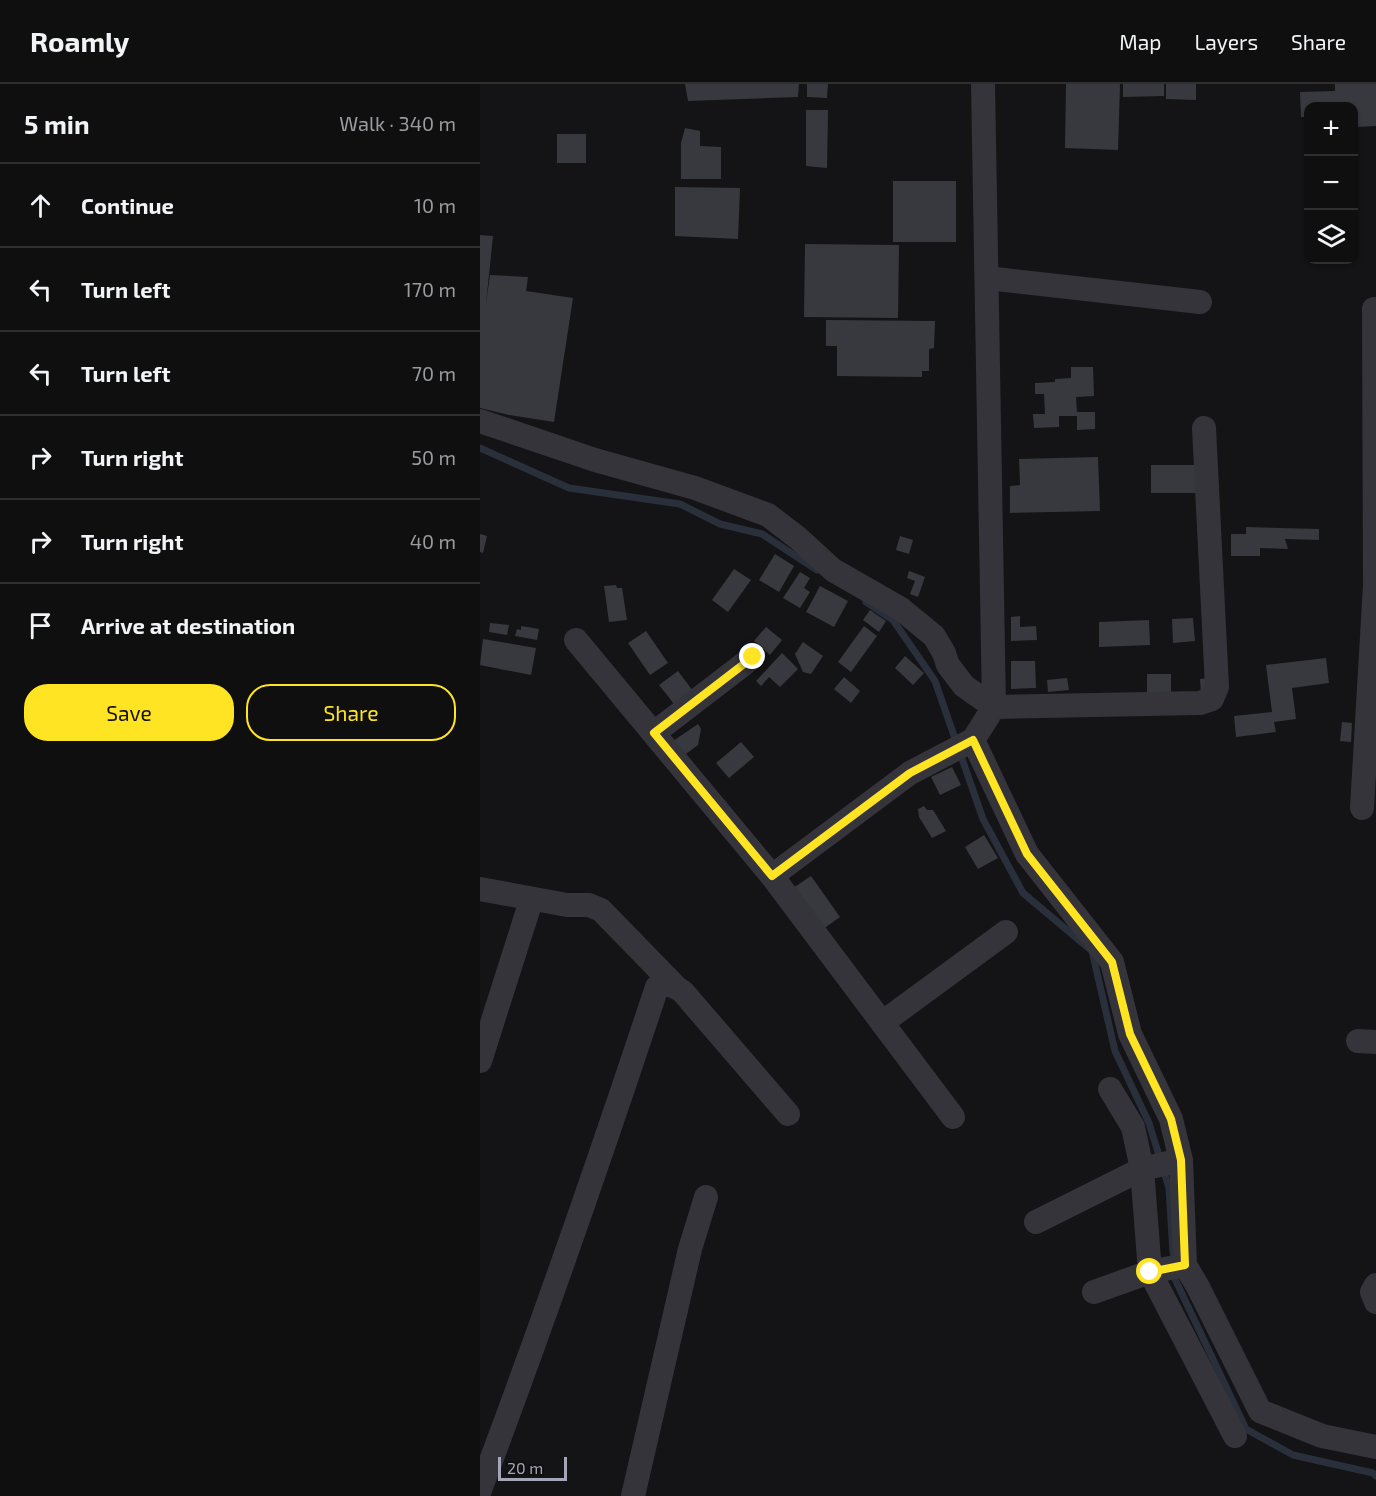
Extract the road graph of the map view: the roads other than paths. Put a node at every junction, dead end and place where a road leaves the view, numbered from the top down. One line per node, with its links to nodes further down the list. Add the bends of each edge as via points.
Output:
1 (983, 84): 2 (street)
2 (987, 278): 3 (street); 10 (street)
3 (1200, 302)
4 (1374, 309): 7 (street)
5 (480, 421): 10 (street, via 595,460 695,488 768,515 833,570 901,609 934,636 964,686)
6 (1204, 428): 10 (street, via 1217,687 1212,699 1200,703)
7 (1375, 585): 13 (street)
8 (576, 640): 11 (street)
9 (753, 657): 11 (street)
10 (994, 707): 12 (street)
11 (654, 733): 14 (street)
12 (973, 740): 14 (street, via 910,773); 25 (street, via 1027,854 1112,962 1130,1034 1171,1119)
13 (1362, 808)
14 (772, 876): 19 (street)
15 (480, 889): 18 (street, via 589,904 601,910)
16 (529, 907): 20 (street)
17 (1006, 932): 19 (street)
18 (675, 986): 23 (street); 36 (street, via 657,987 588,1193)
19 (882, 1023): 24 (street)
20 (484, 1036): 21 (street)
21 (480, 1061)
22 (1110, 1089): 26 (street, via 1133,1127)
23 (788, 1114)
24 (953, 1117)
25 (1181, 1160): 26 (street); 29 (street)
26 (1142, 1169): 28 (street); 30 (street)
27 (706, 1197): 37 (street, via 690,1249)
28 (1036, 1222)
29 (1185, 1265): 30 (street); 35 (street, via 1260,1411 1322,1436)
30 (1150, 1272): 32 (street); 34 (street)
31 (1376, 1285): 33 (street, via 1372,1292)
32 (1094, 1292)
33 (1376, 1302)
34 (1235, 1436)
35 (1376, 1447)
36 (480, 1490)
37 (633, 1496)

